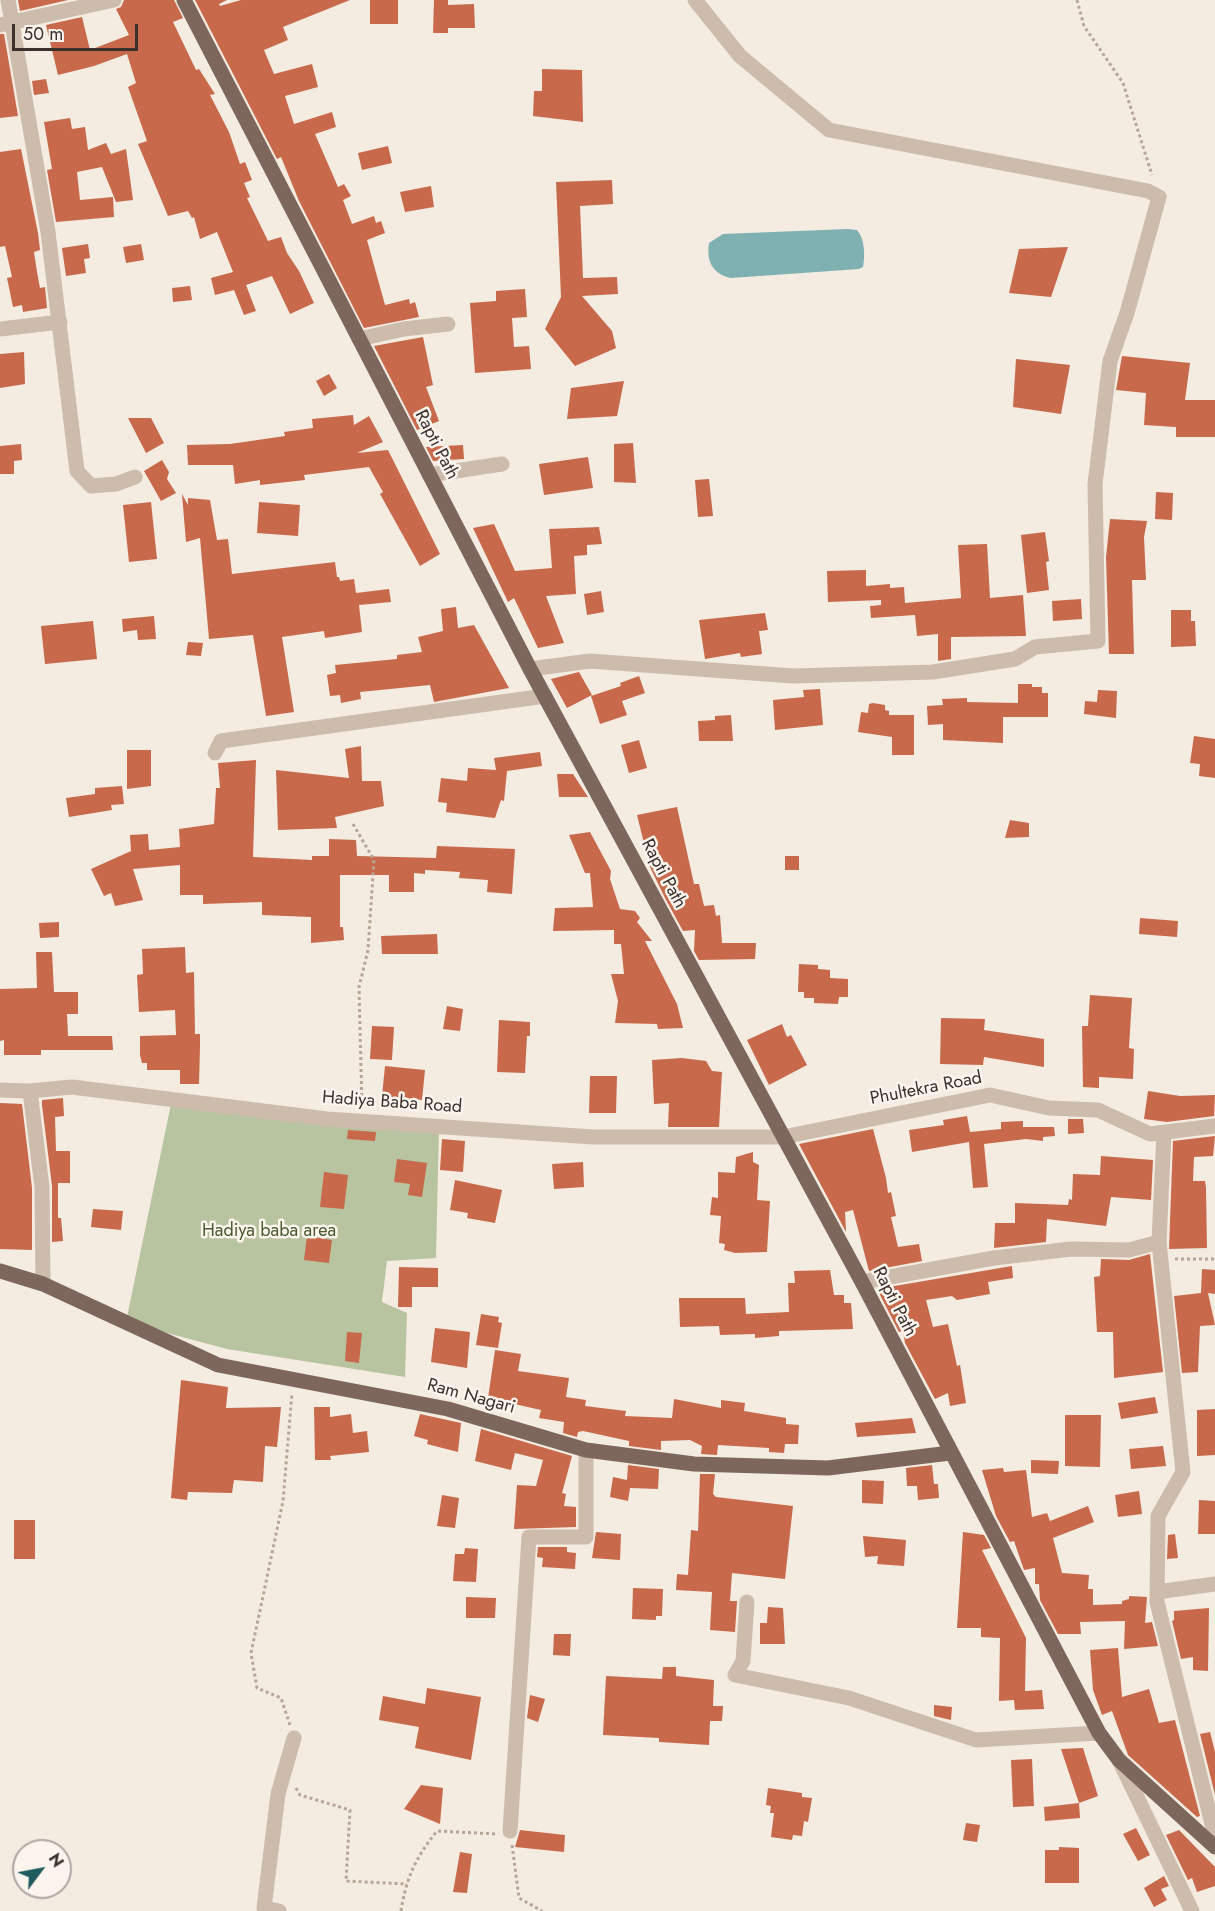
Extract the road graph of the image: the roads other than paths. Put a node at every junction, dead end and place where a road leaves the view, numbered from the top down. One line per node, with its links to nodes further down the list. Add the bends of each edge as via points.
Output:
1 (8, 0): 5 (street)
2 (114, 0): 5 (street)
3 (184, 0): 9 (main road, Rapti Path)
4 (695, 0): 13 (street, via 740,56 829,130 1148,191 1159,197 1110,361 1095,484 1098,641 1035,647 1015,659 933,672 793,676 590,661)
5 (6, 24): 6 (street, via 48,232)
6 (60, 322): 8 (street); 12 (street, via 77,471 91,486 116,484)
7 (448, 324): 9 (street)
8 (0, 329)
9 (360, 339): 11 (main road, Rapti Path)
10 (502, 465): 11 (street)
11 (429, 474): 13 (main road, Rapti Path)
12 (135, 477)
13 (530, 669): 14 (main road, Rapti Path)
14 (545, 696): 15 (street, via 221,741); 20 (main road, Rapti Path)
15 (215, 753)
16 (0, 1090): 17 (street, Hadiya Baba Road)
17 (30, 1091): 20 (street, Hadiya Baba Road, via 72,1087 362,1121 592,1137); 24 (street, via 42,1187)
18 (1215, 1126): 19 (street, Phultekra Road)
19 (1164, 1133): 20 (street, Phultekra Road, via 1150,1134 1098,1110 1049,1108 990,1095); 21 (street)
20 (783, 1137): 23 (main road, Rapti Path)
21 (1159, 1242): 23 (street, via 1129,1250 1071,1250 994,1258); 28 (street, via 1183,1472 1158,1516)
22 (0, 1271): 24 (main road, Ram Nagari)
23 (862, 1282): 26 (main road, Rapti Path)
24 (43, 1284): 25 (main road, Ram Nagari, via 218,1365 448,1409)
25 (586, 1450): 26 (main road, Ram Nagari, via 694,1464 828,1468); 33 (street, via 586,1537 529,1537)
26 (950, 1453): 30 (main road, Rapti Path)
27 (1215, 1584): 28 (street)
28 (1157, 1592): 34 (street)
29 (747, 1602): 30 (street, via 743,1661 735,1675 849,1698 976,1740)
30 (1099, 1733): 32 (main road, Rapti Path)
31 (294, 1737): 36 (street, via 278,1794 264,1908)
32 (1119, 1760): 35 (main road, Rapti Path); 37 (street)
33 (510, 1831)
34 (1215, 1836)
35 (1215, 1847)
36 (279, 1911)
37 (1192, 1911)

